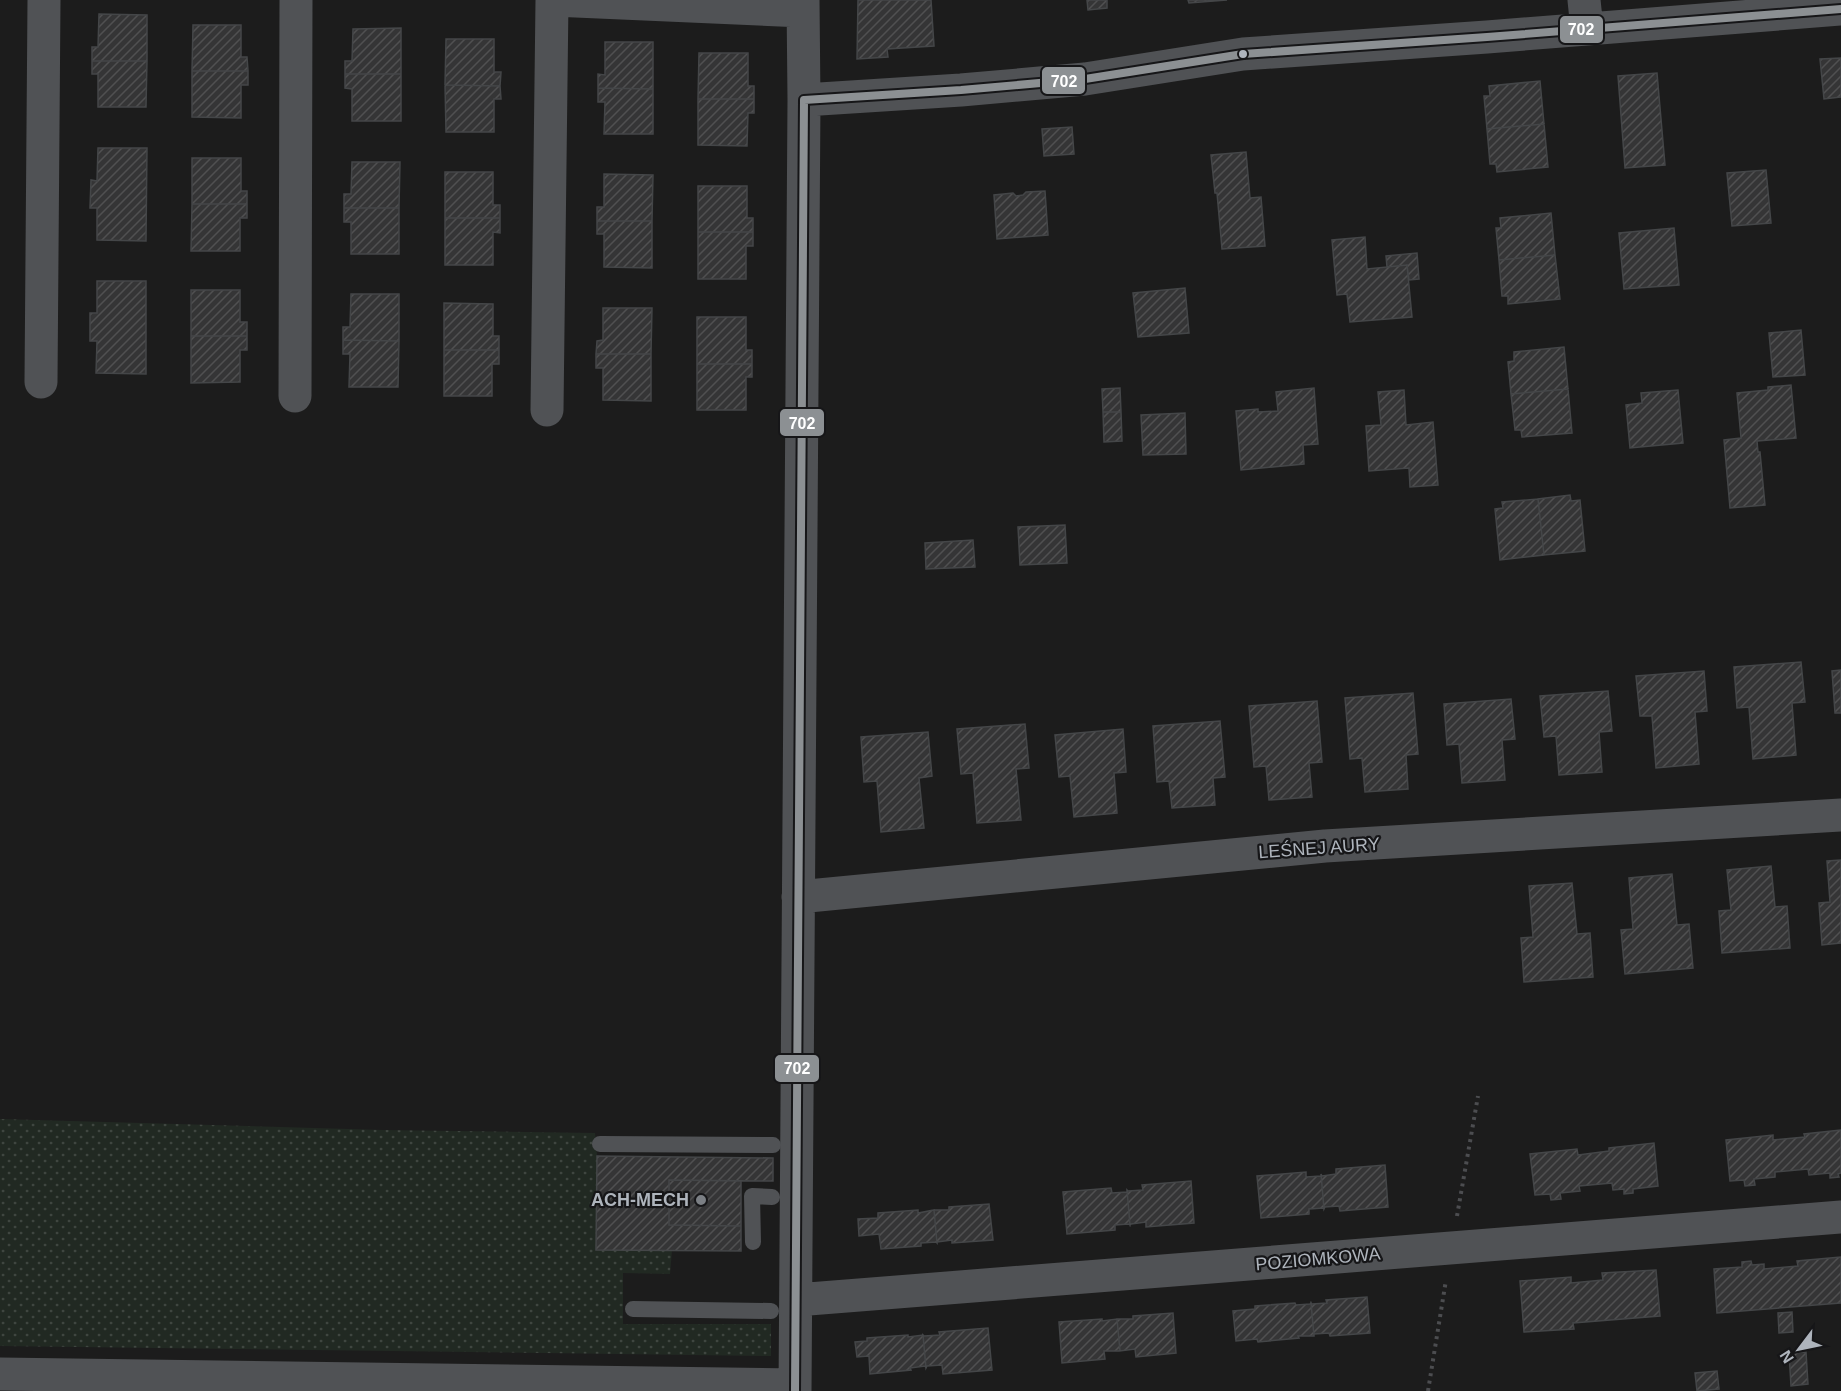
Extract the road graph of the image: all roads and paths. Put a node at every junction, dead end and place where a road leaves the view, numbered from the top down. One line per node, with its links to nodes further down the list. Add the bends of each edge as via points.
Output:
1 (44, 0): 8 (street)
2 (297, 0): 9 (street)
3 (552, 0): 4 (street); 10 (street)
4 (803, 5): 7 (street)
5 (1841, 9): 6 (street)
6 (1586, 15): 7 (street, via 1243,54 1085,80)
7 (804, 100): 12 (street)
8 (41, 382)
9 (295, 396)
10 (547, 410)
11 (1841, 815): 12 (street, LEŚNEJ AURY, via 1325,846)
12 (798, 897): 18 (street)
13 (600, 1144): 14 (lane)
14 (773, 1145)
15 (772, 1197): 17 (lane, via 752,1196)
16 (1841, 1217): 18 (street, POZIOMKOWA)
17 (753, 1242)
18 (784, 1306): 19 (lane); 22 (street)
19 (633, 1309)
20 (0, 1374): 21 (street)
21 (418, 1385): 22 (street)
22 (795, 1388)

